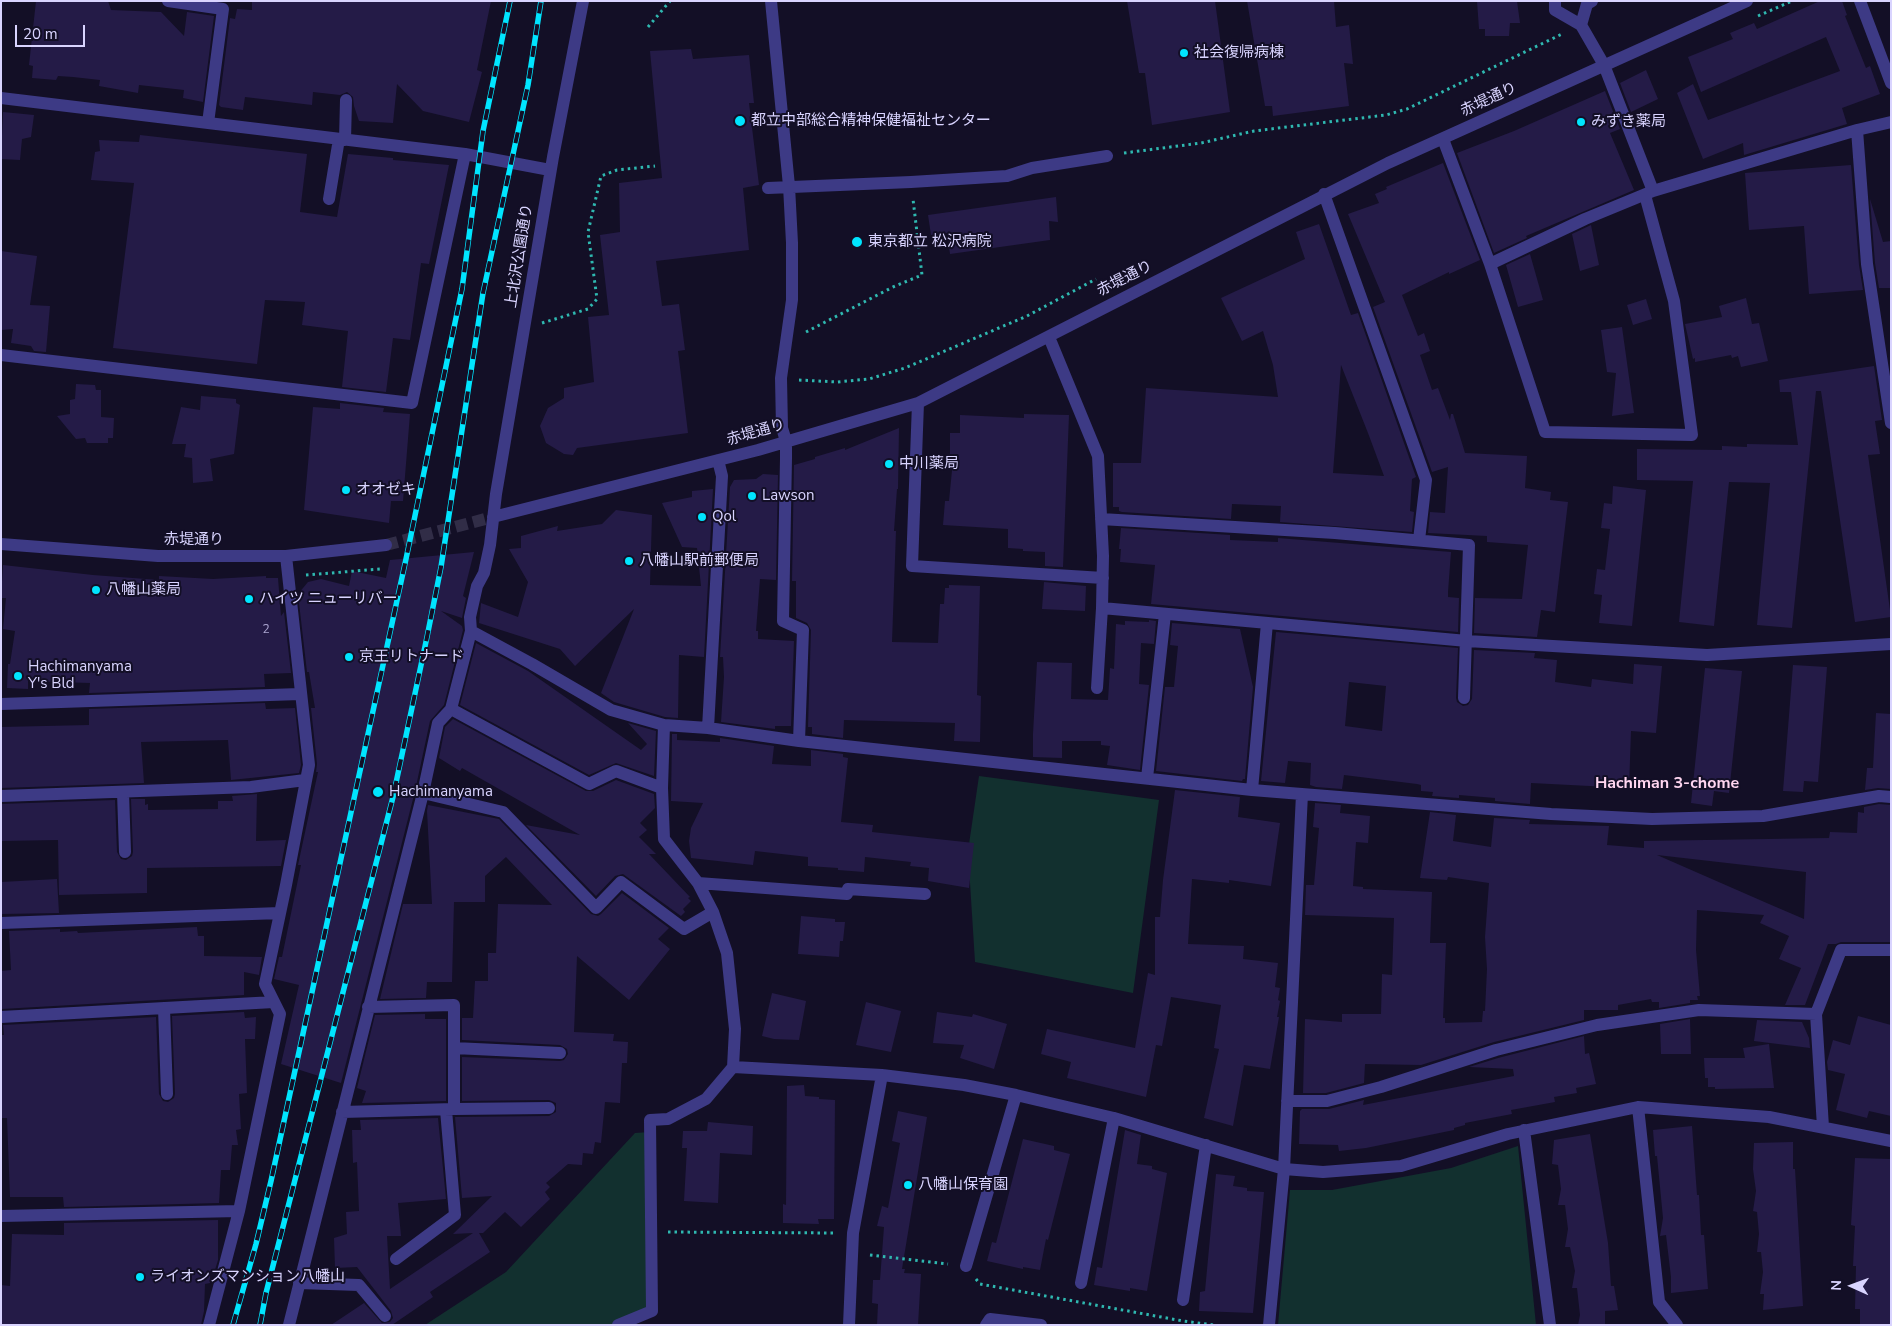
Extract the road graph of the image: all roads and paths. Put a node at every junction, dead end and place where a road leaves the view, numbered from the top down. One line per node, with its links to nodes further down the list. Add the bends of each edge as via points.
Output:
1 (168, 1): 16 (street, via 223,9)
2 (583, 1): 23 (street, 上北沢公園通り)
3 (670, 1): 10 (path)
4 (772, 1): 25 (street)
5 (1555, 1): 9 (street, via 1555,10)
6 (1592, 1): 9 (street)
7 (1747, 1): 11 (street, 赤堤通り)
8 (1860, 1): 12 (street)
9 (1581, 25): 11 (street); 21 (path, via 1407,109 1254,130 1201,143)
10 (648, 27)
11 (1604, 65): 19 (street, 赤堤通り); 27 (street)
12 (1891, 83)
13 (1, 98): 16 (street)
14 (346, 100): 18 (street)
15 (1891, 122): 17 (street)
16 (208, 123): 18 (street)
17 (1857, 130): 27 (street); 37 (street, via 1867,264)
18 (342, 139): 20 (street); 29 (street)
19 (1443, 139): 28 (street, 赤堤通り); 30 (street)
20 (465, 154): 23 (street); 35 (street, via 412,403)
21 (1107, 156): 24 (street, via 1032,168 1006,176)
22 (655, 166): 32 (path, via 617,170 601,176 588,232 597,298 588,309)
23 (550, 170): 42 (street, 上北沢公園通り)
24 (911, 182): 25 (street); 34 (path, via 922,275)
25 (789, 186): 26 (street); 34 (street, via 792,300)
26 (768, 188)
27 (1649, 193): 30 (street); 30 (street, via 1674,300 1692,435 1545,432)
28 (1324, 194): 33 (street, 赤堤通り); 44 (street, via 1426,480)
29 (329, 199)
30 (1490, 264)
31 (1096, 279): 36 (path, via 1027,316 869,380 837,382)
32 (541, 323)
33 (1049, 336): 38 (street, 赤堤通り); 43 (street, via 1098,456)
34 (786, 342): 36 (street)
35 (1, 356)
36 (781, 378): 40 (street, via 782,428)
37 (1888, 390): 39 (street)
38 (918, 403): 40 (street, 赤堤通り); 50 (street, via 912,566)
39 (1891, 423)
40 (786, 441): 41 (street, 赤堤通り); 64 (street, via 783,621 804,630)
41 (718, 460): 42 (street, 赤堤通り); 63 (street, via 722,476)
42 (493, 517): 54 (street, 上北沢公園通り, via 484,573 477,586 470,617)
43 (1101, 519): 44 (street); 50 (street)
44 (1419, 540): 55 (street, via 1469,545)
45 (1, 544): 47 (street, 赤堤通り, via 158,556)
46 (386, 545): 47 (street, 赤堤通り)
47 (286, 556): 58 (street)
48 (380, 568): 49 (path)
49 (305, 575)
50 (1103, 578): 51 (street)
51 (1102, 608): 52 (street); 57 (street)
52 (1165, 614): 53 (street); 65 (street)
53 (1266, 623): 55 (street); 68 (street)
54 (471, 632): 61 (street, 上北沢公園通り); 62 (street, via 611,710)
55 (1467, 641): 56 (street, via 1707,655); 59 (street)
56 (1891, 644)
57 (1097, 688)
58 (300, 694): 60 (street); 66 (street, via 309,765)
59 (1464, 698)
60 (1, 704)
61 (451, 708): 67 (street, via 590,784 616,770); 70 (street, via 438,723)
62 (664, 725): 63 (street); 67 (street)
63 (708, 728): 64 (street)
64 (799, 741): 65 (street)
65 (1147, 778): 68 (street)
66 (305, 780): 69 (street, via 252,787); 78 (street)
67 (662, 788): 75 (street, via 664,839)
68 (1252, 790): 71 (street)
69 (123, 792): 72 (street); 74 (street)
70 (422, 793): 77 (street, via 503,812 596,908 621,882 684,929); 82 (street)
71 (1302, 794): 73 (street, via 1652,819 1763,816); 92 (street)
72 (1, 796)
73 (1891, 796)
74 (125, 852)
75 (698, 883): 76 (street, via 847,894 848,888); 77 (street)
76 (925, 894)
77 (713, 912): 88 (street, via 727,953 735,1030)
78 (280, 913): 79 (street); 81 (street, via 265,984)
79 (1, 923)
80 (1891, 950): 84 (street, via 1841,950)
81 (274, 1002): 83 (street); 103 (street, via 280,1014)
82 (368, 1007): 86 (street, via 454,1005); 96 (street)
83 (164, 1008): 85 (street); 90 (street)
84 (1816, 1014): 92 (street, via 1700,1010 1597,1025 1496,1050 1327,1101); 98 (street)
85 (1, 1017)
86 (454, 1048): 87 (street); 95 (street)
87 (560, 1052)
88 (733, 1068): 89 (street); 116 (street, via 706,1099 668,1119 650,1120 652,1311)
89 (882, 1075): 91 (street); 106 (street)
90 (167, 1094)
91 (1016, 1094): 97 (street); 109 (street)
92 (1287, 1101): 102 (street)
93 (1638, 1107): 98 (street, via 1769,1117); 99 (street); 123 (street, via 1659,1302)
94 (549, 1108): 95 (street)
95 (450, 1109): 96 (street); 108 (street, via 454,1215)
96 (342, 1112): 110 (street)
97 (1114, 1118): 101 (street); 111 (street)
98 (1823, 1127): 100 (street)
99 (1524, 1130): 102 (street, via 1401,1166 1323,1172); 122 (street)
100 (1891, 1141)
101 (1206, 1145): 102 (street); 112 (street)
102 (1284, 1169): 121 (street)
103 (239, 1211): 104 (street); 114 (street)
104 (1, 1216)
105 (668, 1223): 106 (path, via 668,1232)
106 (853, 1233): 107 (street)
107 (852, 1253): 109 (path); 117 (street)
108 (396, 1259)
109 (966, 1266): 120 (path, via 980,1284)
110 (299, 1283): 113 (street, via 359,1285); 115 (street)
111 (1081, 1283)
112 (1183, 1300)
113 (385, 1316)
114 (209, 1325)
115 (289, 1325)
116 (618, 1325)
117 (849, 1325)
118 (986, 1325): 119 (street, via 990,1320)
119 (1041, 1325)
120 (1214, 1325)
121 (1268, 1325)
122 (1550, 1325)
123 (1677, 1325)

